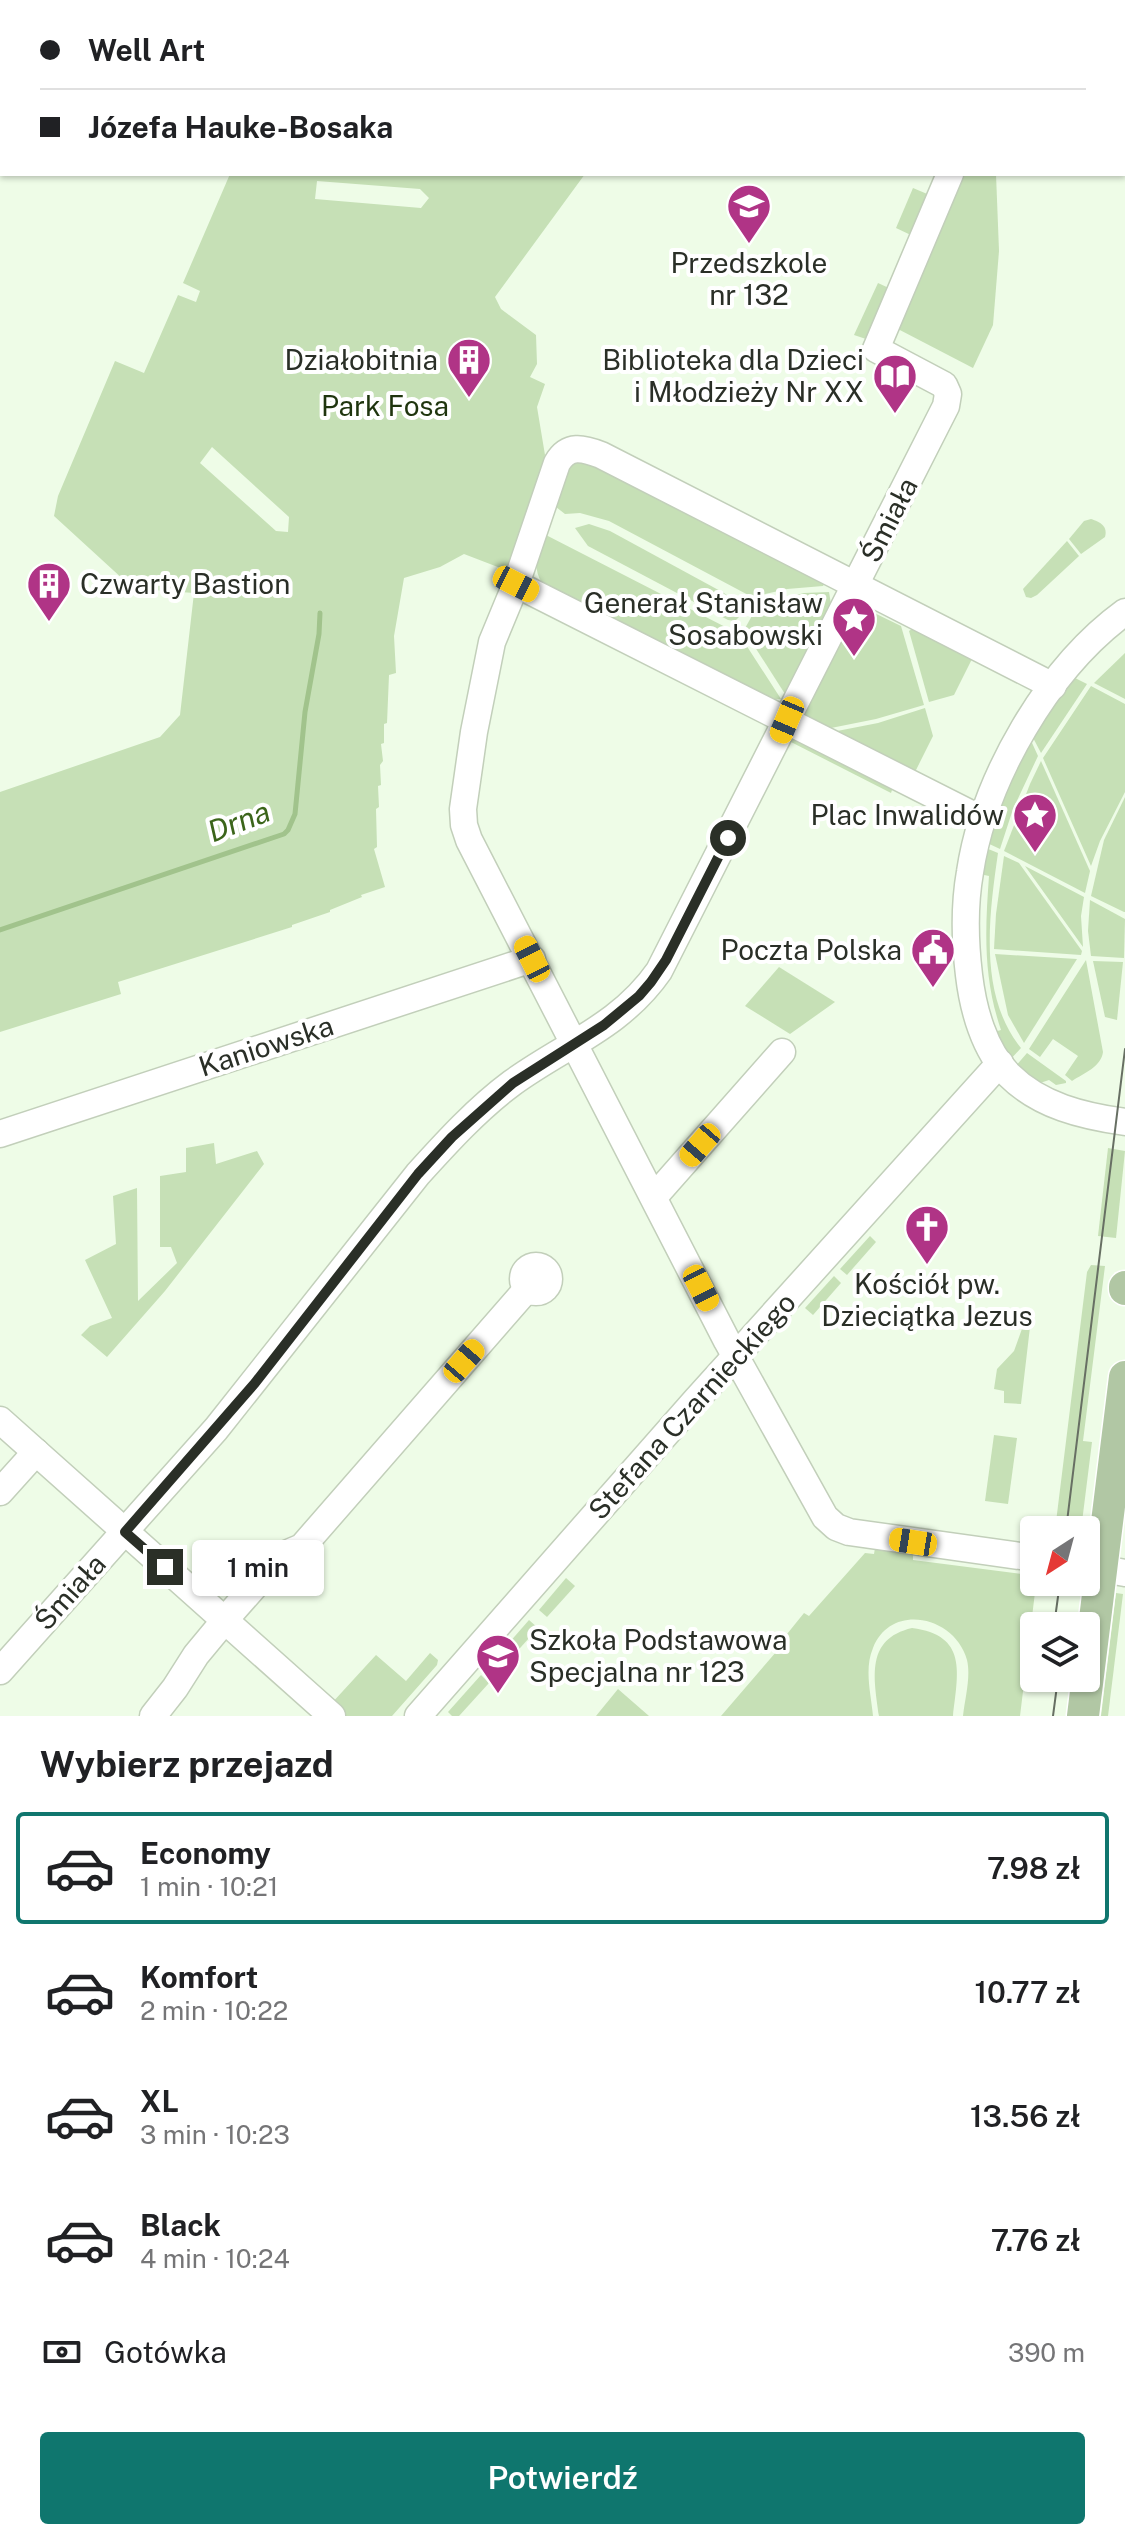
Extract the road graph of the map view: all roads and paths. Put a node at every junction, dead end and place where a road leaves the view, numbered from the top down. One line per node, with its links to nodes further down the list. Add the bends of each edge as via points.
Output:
1 (949, 176): 3 (street, Śmiała, via 876,349 940,382 948,400)
2 (516, 584): 3 (street, via 557,463 564,452 577,448 601,455); 6 (street); 8 (street, via 492,642 463,818 469,840)
3 (856, 585): 5 (street); 6 (street, Śmiała)
4 (1125, 612): 5 (street, via 1097,635)
5 (1053, 686): 7 (street, via 1008,760)
6 (787, 720): 7 (street); 9 (street, Śmiała, via 659,971 626,1007)
7 (983, 820): 11 (street, via 970,873 967,953 978,1016)
8 (532, 959): 9 (street); 13 (street, Kaniowska)
9 (575, 1045): 14 (street); 21 (street, Śmiała, via 513,1083 452,1137 255,1383)
10 (782, 1052): 14 (street)
11 (1000, 1063): 12 (street, via 1043,1100); 16 (street, Stefana Czarnieckiego)
12 (1125, 1122)
13 (0, 1134)
14 (654, 1197): 16 (street)
15 (527, 1289): 24 (street, via 302,1547 281,1556)
16 (736, 1356): 22 (street, via 830,1523 849,1532); 28 (street, Stefana Czarnieckiego)
17 (1125, 1377): 23 (main road)
18 (0, 1420): 19 (street)
19 (36, 1452): 20 (street); 21 (street)
20 (0, 1492)
21 (125, 1532): 24 (street); 25 (street, Śmiała)
22 (1020, 1556)
23 (1104, 1569): 29 (main road)
24 (225, 1620): 26 (street); 27 (street)
25 (0, 1671)
26 (153, 1716)
27 (332, 1716)
28 (418, 1716)
29 (1083, 1716)

